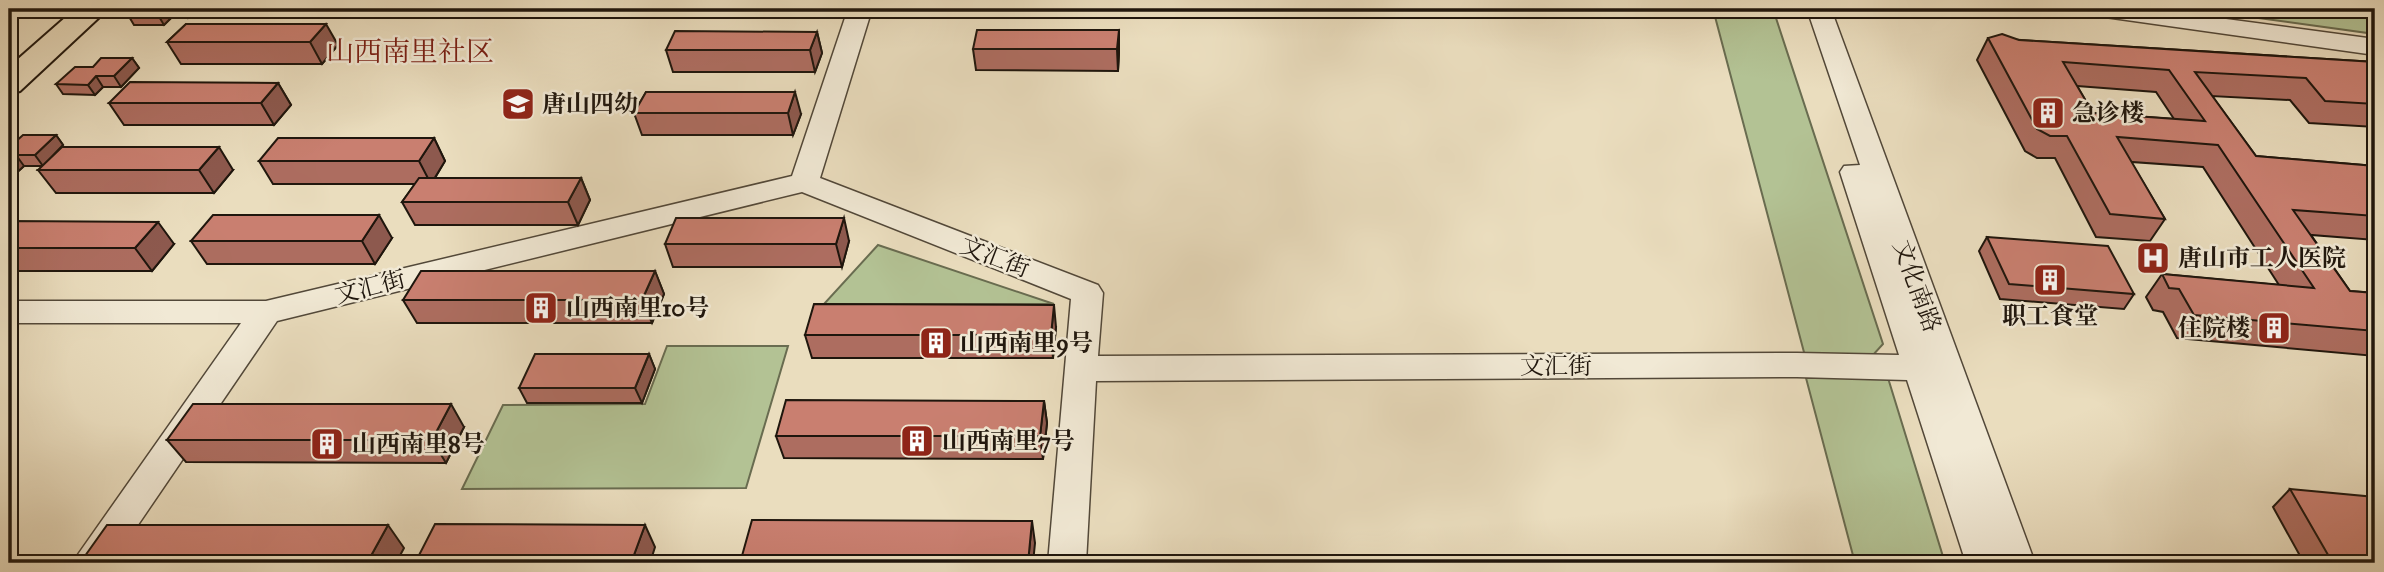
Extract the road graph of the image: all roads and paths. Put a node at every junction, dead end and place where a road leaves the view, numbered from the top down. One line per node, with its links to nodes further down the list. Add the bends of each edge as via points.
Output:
1 (55, 9): 8 (main road)
2 (93, 9): 9 (main road)
3 (860, 9): 10 (street)
4 (1798, 9): 13 (street, 文化南路)
5 (1819, 9): 18 (street, 文化南路)
6 (2098, 9): 7 (street)
7 (2375, 47)
8 (9, 49)
9 (9, 84)
10 (804, 183): 12 (street, 文汇街); 14 (street, 文汇街, via 1087,293)
11 (9, 312): 12 (street, 文汇街)
12 (266, 312): 15 (street)
13 (1920, 368): 14 (street, 文汇街); 17 (street, 文化南路)
14 (1080, 369): 16 (street)
15 (91, 563)
16 (1067, 563)
17 (1985, 563)
18 (2016, 563)

